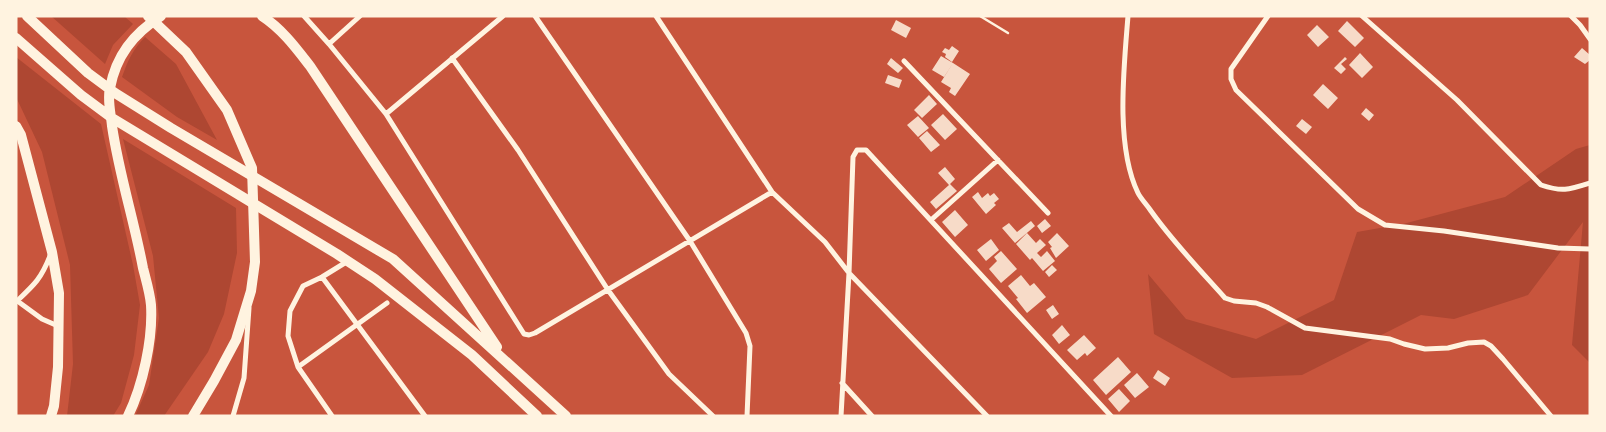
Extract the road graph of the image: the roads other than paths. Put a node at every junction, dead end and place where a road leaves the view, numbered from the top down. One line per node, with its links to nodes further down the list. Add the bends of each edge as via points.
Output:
1 (27, 16): 38 (main road, via 115,93 392,259)
2 (148, 16): 33 (main road, via 186,52 228,110 252,168 255,262)
3 (161, 16): 43 (main road, via 139,31 131,41 113,74 109,90 114,138 151,305 147,360)
4 (262, 16): 38 (main road, via 294,45 310,66)
5 (304, 16): 16 (street)
6 (360, 16): 16 (street)
7 (503, 16): 17 (street)
8 (535, 16): 26 (street)
9 (656, 16): 23 (street)
10 (1128, 16): 55 (street, via 1123,82 1129,170 1138,193 1162,227 1225,298 1267,307 1306,328 1390,339 1425,349 1484,342 1503,359)
11 (1268, 16): 27 (street, via 1231,69 1236,90 1358,209 1385,225 1558,248)
12 (1362, 16): 22 (street, via 1457,100 1540,185 1570,190)
13 (1571, 16): 15 (street)
14 (16, 38): 29 (main road, via 112,118)
15 (1590, 39)
16 (329, 44): 19 (street)
17 (452, 58): 19 (street); 32 (street, via 518,150)
18 (904, 61): 21 (street)
19 (386, 114): 32 (street, via 524,334 535,333)
20 (16, 126): 28 (main road)
21 (998, 160): 24 (street); 25 (street)
22 (1590, 184)
23 (772, 192): 26 (street); 30 (street, via 825,242)
24 (1048, 213)
25 (932, 220): 30 (street, via 866,150 858,150 853,157); 54 (street)
26 (690, 241): 32 (street); 50 (street, via 746,332 750,346)
27 (1590, 249)
28 (52, 252): 34 (street, via 43,274); 37 (main road, via 58,293)
29 (349, 261): 31 (street); 47 (main road, via 472,355)
30 (849, 273): 40 (street); 53 (street)
31 (322, 277): 36 (street); 39 (street, via 302,286 290,311 288,336)
32 (608, 290): 49 (street, via 669,374)
33 (251, 291): 44 (main road, via 236,340); 45 (street, via 244,378)
34 (16, 301): 37 (street)
35 (387, 302): 36 (street)
36 (357, 324): 39 (street); 46 (street)
37 (58, 327): 42 (main road, via 58,367)
38 (505, 360): 48 (main road)
39 (298, 367): 41 (street)
40 (842, 383): 51 (street); 52 (street)
41 (330, 415)
42 (51, 416)
43 (128, 416)
44 (193, 416)
45 (233, 416)
46 (425, 416)
47 (538, 416)
48 (566, 416)
49 (713, 416)
50 (747, 416)
51 (841, 416)
52 (872, 416)
53 (987, 416)
54 (1111, 416)
55 (1551, 416)

